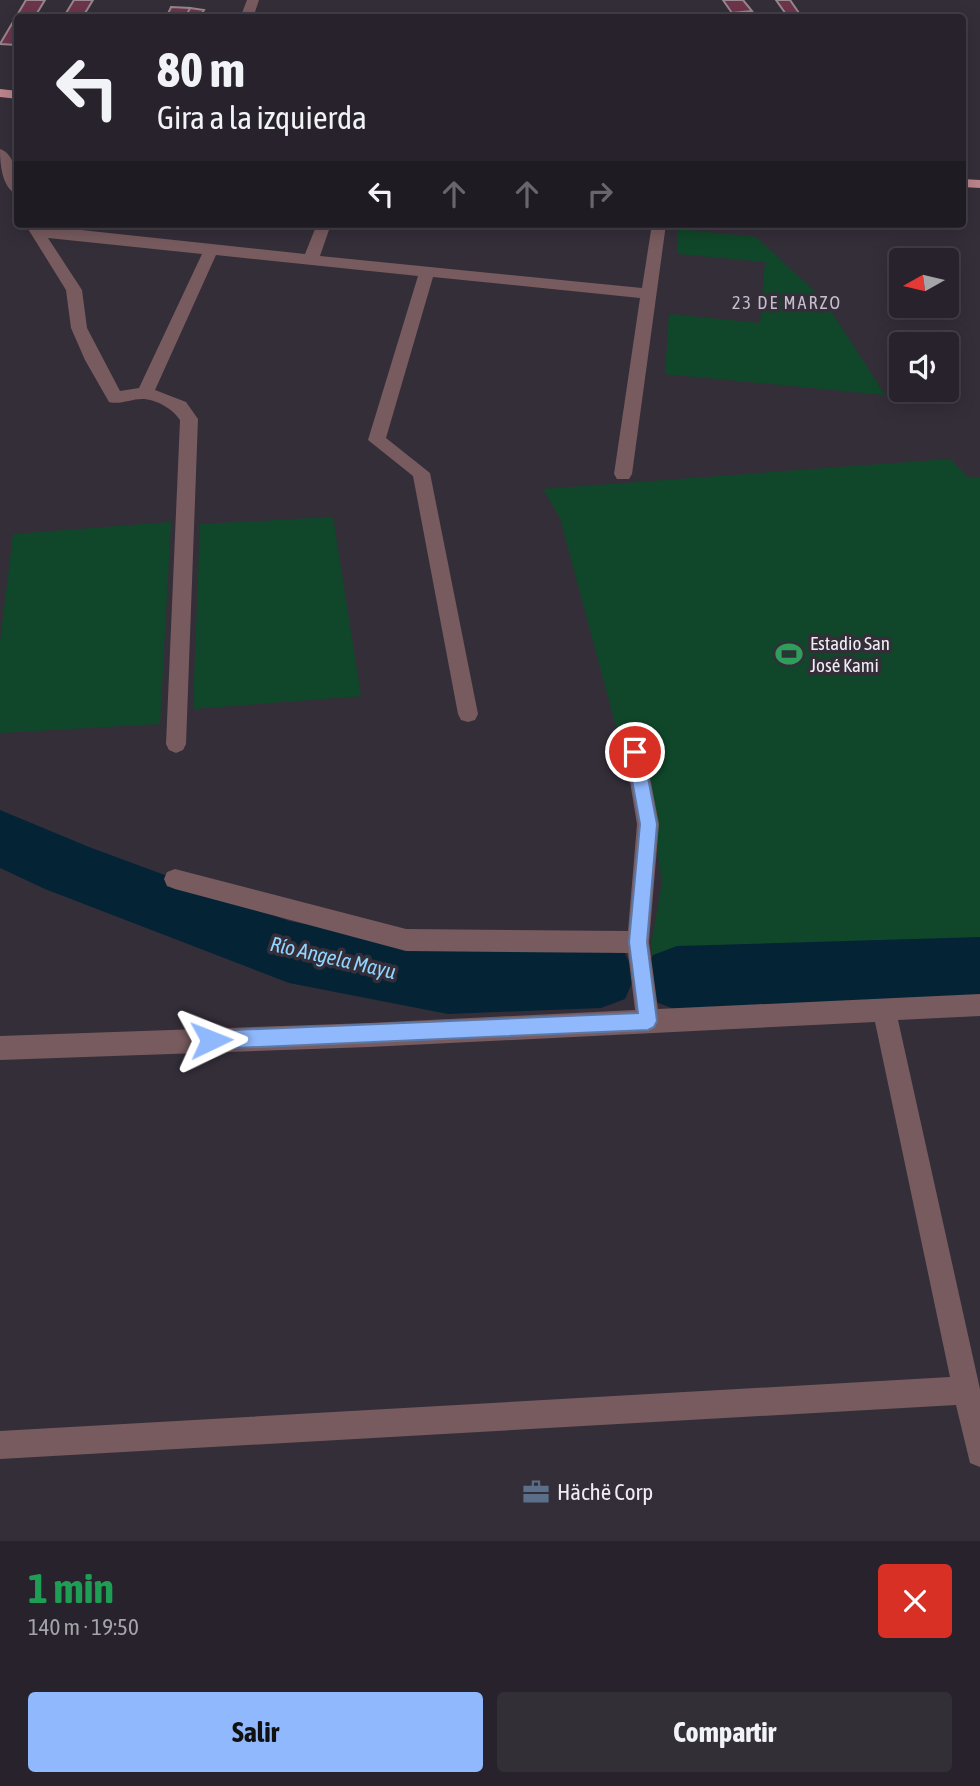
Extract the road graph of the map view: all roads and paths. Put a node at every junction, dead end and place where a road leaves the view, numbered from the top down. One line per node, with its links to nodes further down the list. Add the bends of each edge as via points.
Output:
1 (0, 153): 2 (street)
2 (14, 183)
3 (34, 228): 6 (street); 10 (street, via 74,290 79,328 115,398)
4 (323, 228): 7 (street)
5 (658, 228): 9 (street)
6 (212, 248): 7 (street); 10 (street)
7 (311, 260): 8 (street)
8 (427, 272): 9 (street); 12 (street, via 377,440 421,473)
9 (649, 294): 11 (street)
10 (145, 393): 13 (street, via 180,406 189,419)
11 (623, 474)
12 (468, 714)
13 (176, 744)
14 (635, 752): 16 (street, via 648,824)
15 (175, 879): 16 (street, via 406,940)
16 (638, 942): 19 (street)
17 (980, 1005): 18 (street)
18 (884, 1009): 19 (street); 21 (street)
19 (648, 1021): 20 (street)
20 (0, 1048)
21 (966, 1390): 22 (street); 23 (street)
22 (0, 1445)
23 (980, 1453)

